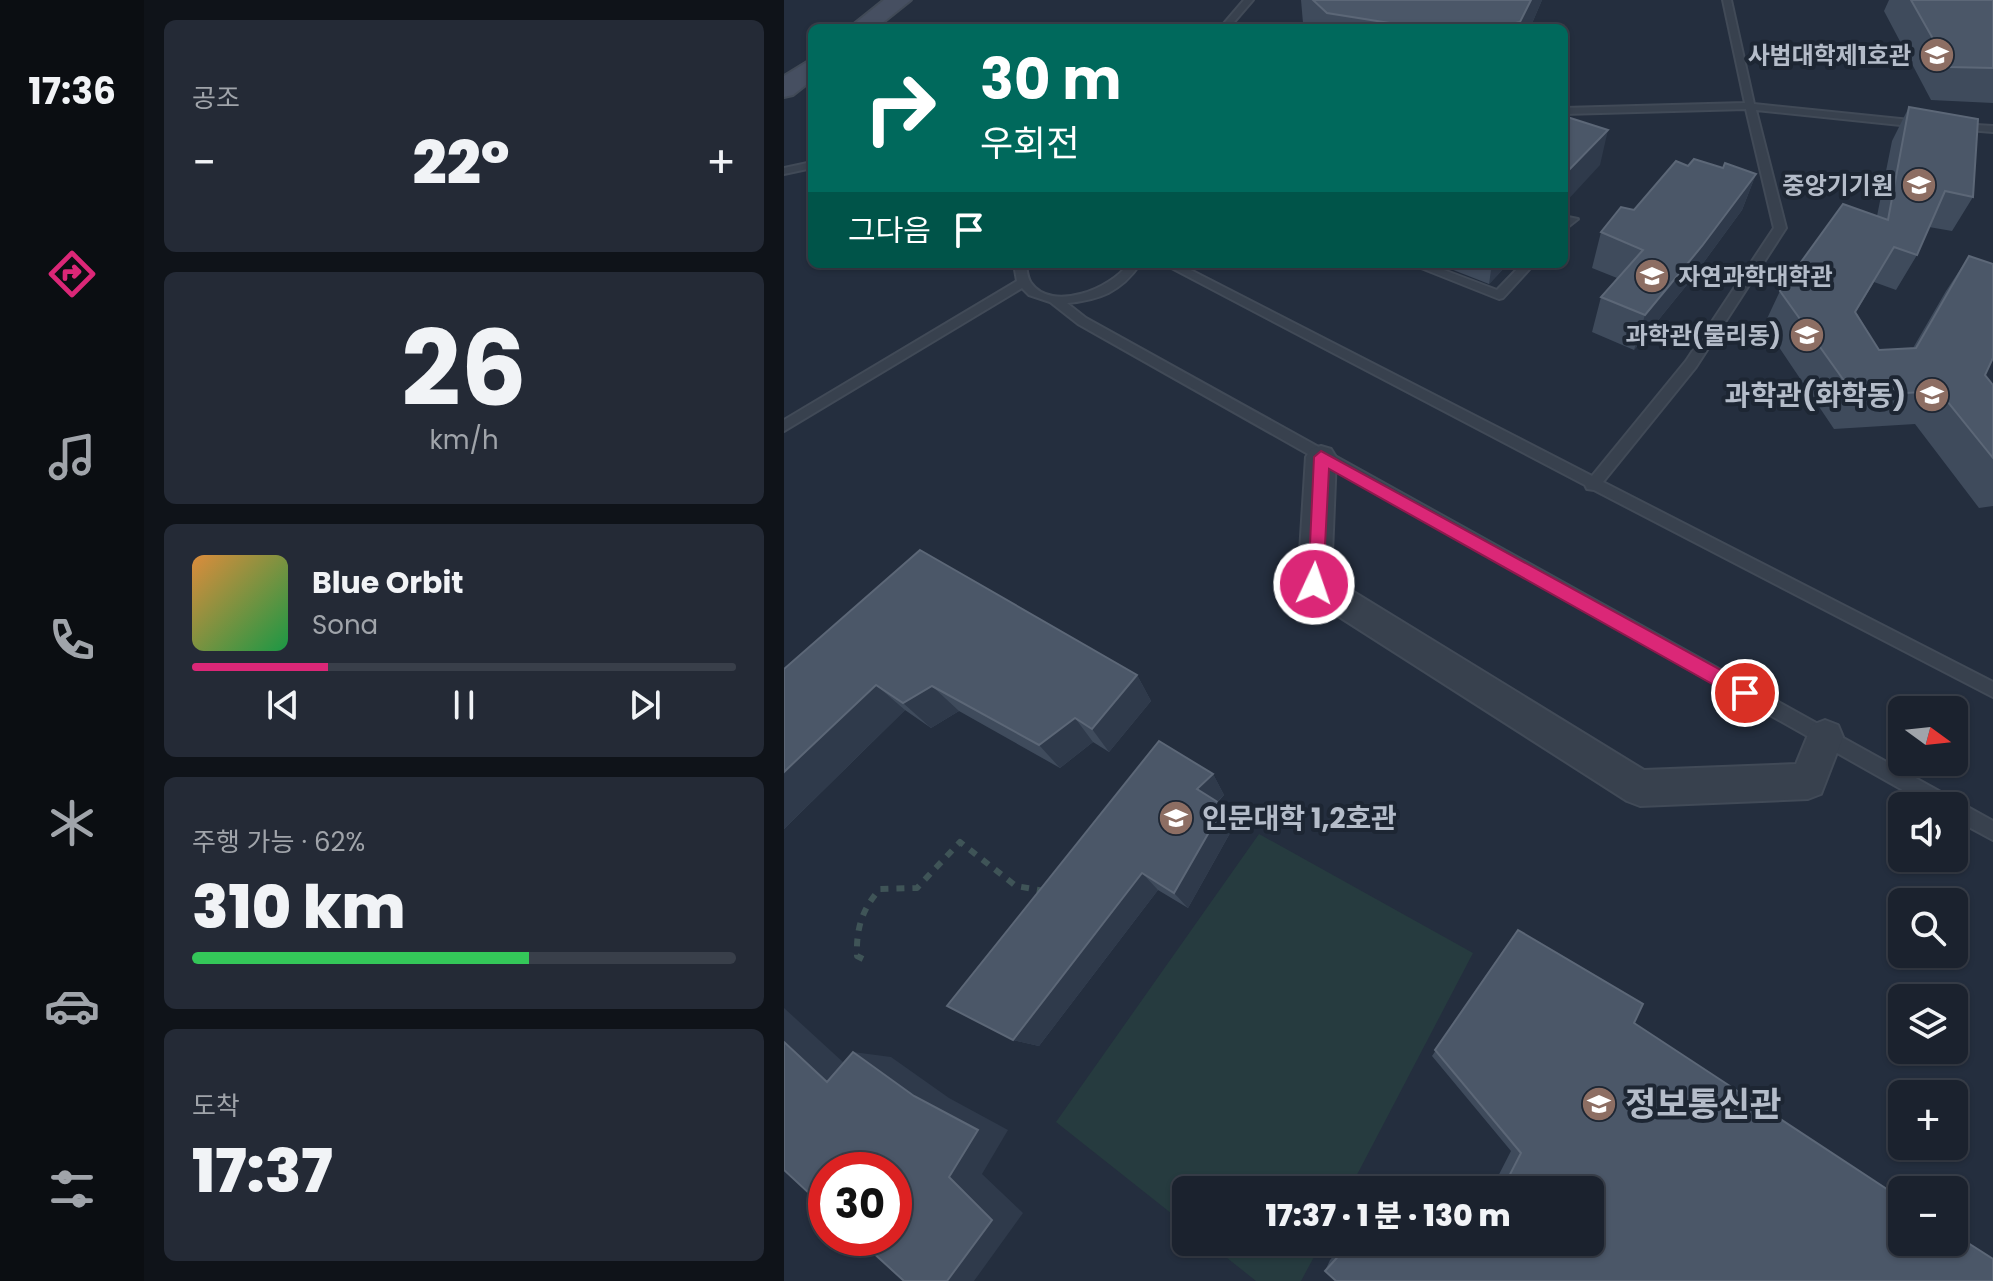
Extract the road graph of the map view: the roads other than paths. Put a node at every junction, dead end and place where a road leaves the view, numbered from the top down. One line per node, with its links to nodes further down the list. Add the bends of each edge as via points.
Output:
1 (899, 0): 4 (street)
2 (1249, 0): 5 (lane)
3 (1727, 0): 8 (lane)
4 (866, 24)
5 (1228, 24)
6 (808, 70): 7 (street)
7 (784, 89)
8 (1750, 106): 9 (lane); 10 (lane); 24 (lane, via 1780,228 1691,364)
9 (1568, 111)
10 (1930, 125)
11 (1944, 126): 12 (lane)
12 (1993, 129)
13 (808, 166): 14 (lane)
14 (784, 171)
15 (1018, 268): 20 (lane)
16 (1132, 268): 21 (lane, via 1125,279 1101,293)
17 (1178, 268): 24 (lane)
18 (1428, 268): 19 (lane, via 1499,295)
19 (1524, 268)
20 (1022, 283): 21 (lane); 22 (lane)
21 (1054, 299): 23 (lane, via 1082,321)
22 (784, 426)
23 (1321, 457): 26 (lane); 26 (street, via 1314,584 1640,788 1808,781)
24 (1592, 485): 25 (lane)
25 (1993, 690)
26 (1825, 737): 27 (lane)
27 (1923, 792)
28 (1968, 817): 29 (lane)
29 (1993, 831)

